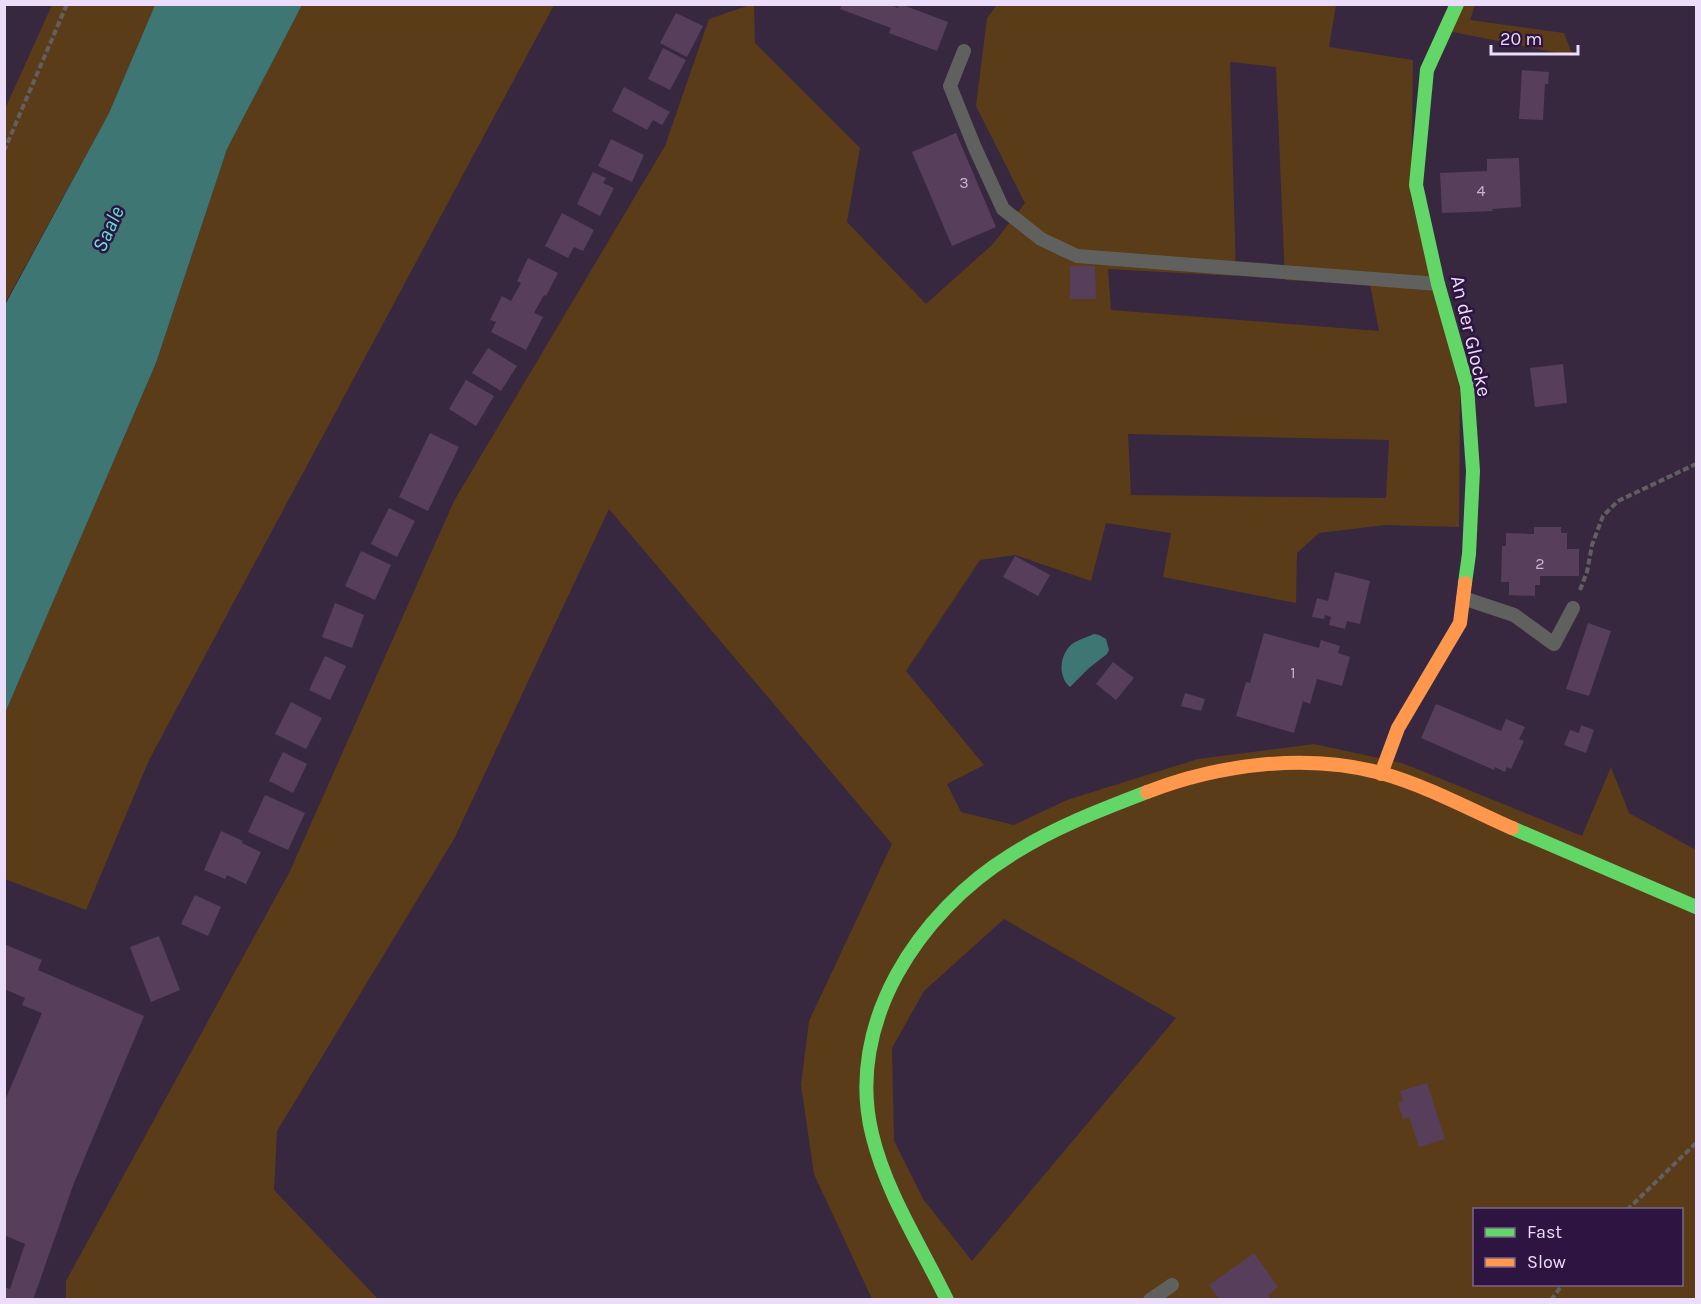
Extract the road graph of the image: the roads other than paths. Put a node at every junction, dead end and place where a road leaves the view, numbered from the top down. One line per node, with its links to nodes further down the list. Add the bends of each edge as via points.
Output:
1 (1457, 4): 3 (main road, An der Glocke, via 1427,70 1416,185)
2 (964, 51): 3 (lane, via 950,86 1003,209 1041,238 1077,256)
3 (1438, 284): 4 (main road, An der Glocke, via 1467,386 1473,471)
4 (1463, 598): 5 (lane, via 1514,615 1554,644); 6 (main road, An der Glocke, via 1460,623 1398,728)
5 (1573, 608)
6 (1381, 774): 7 (main road); 9 (main road, via 1345,766 1266,765 1180,781 1037,839 995,865 938,916 911,949 881,1007 871,1038 867,1099 875,1149 888,1183)
7 (1696, 907)
8 (1172, 1285): 10 (lane)
9 (947, 1299)
10 (1150, 1299)

